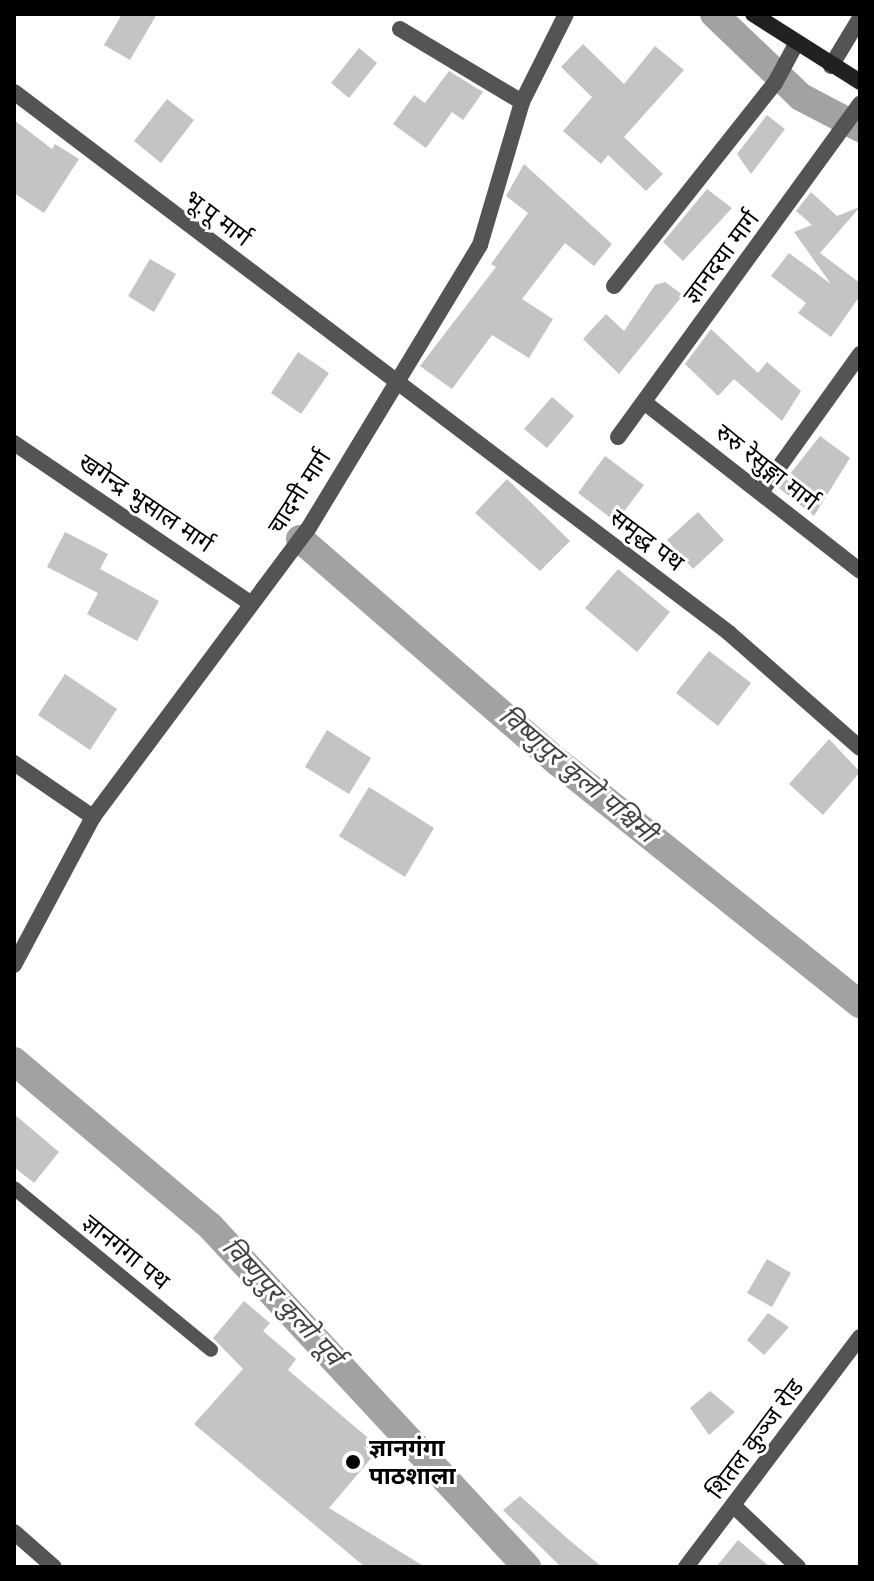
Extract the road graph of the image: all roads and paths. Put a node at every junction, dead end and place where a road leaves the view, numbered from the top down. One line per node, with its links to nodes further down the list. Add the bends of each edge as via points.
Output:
1 (566, 14): 9 (street, चादनी मार्ग)
2 (753, 14): 5 (street)
3 (860, 18): 6 (street)
4 (400, 29): 9 (street)
5 (796, 44): 6 (street); 11 (street, via 775,83)
6 (831, 66): 7 (street)
7 (860, 82)
8 (14, 92): 13 (street, भू.पू मार्ग)
9 (522, 102): 13 (street, चादनी मार्ग, via 480,245)
10 (860, 104): 14 (street, ज्ञानदया मार्ग)
11 (614, 286)
12 (860, 354): 17 (street)
13 (396, 378): 19 (street, चादनी मार्ग, via 308,529); 20 (street, समृद्ध पथ, via 729,633)
14 (644, 402): 15 (street, ज्ञानदया मार्ग); 17 (street, रुरु रेसुङ्गा मार्ग)
15 (618, 437)
16 (14, 443): 19 (street, खगेन्द्र भुसाल मार्ग)
17 (761, 492): 18 (street, रुरु रेसुङ्गा मार्ग)
18 (860, 571)
19 (250, 603): 22 (street, चादनी मार्ग)
20 (860, 748)
21 (14, 763): 22 (street)
22 (93, 817): 23 (street, चादनी मार्ग)
23 (14, 965)
24 (14, 1188): 26 (lane, ज्ञानगंगा पथ)
25 (858, 1346): 27 (street, शितल कुञ्ज रोड)
26 (211, 1350)
27 (735, 1507): 30 (street, शितल कुञ्ज रोड); 31 (street)
28 (14, 1532): 29 (street)
29 (54, 1567)
30 (686, 1567)
31 (798, 1567)

